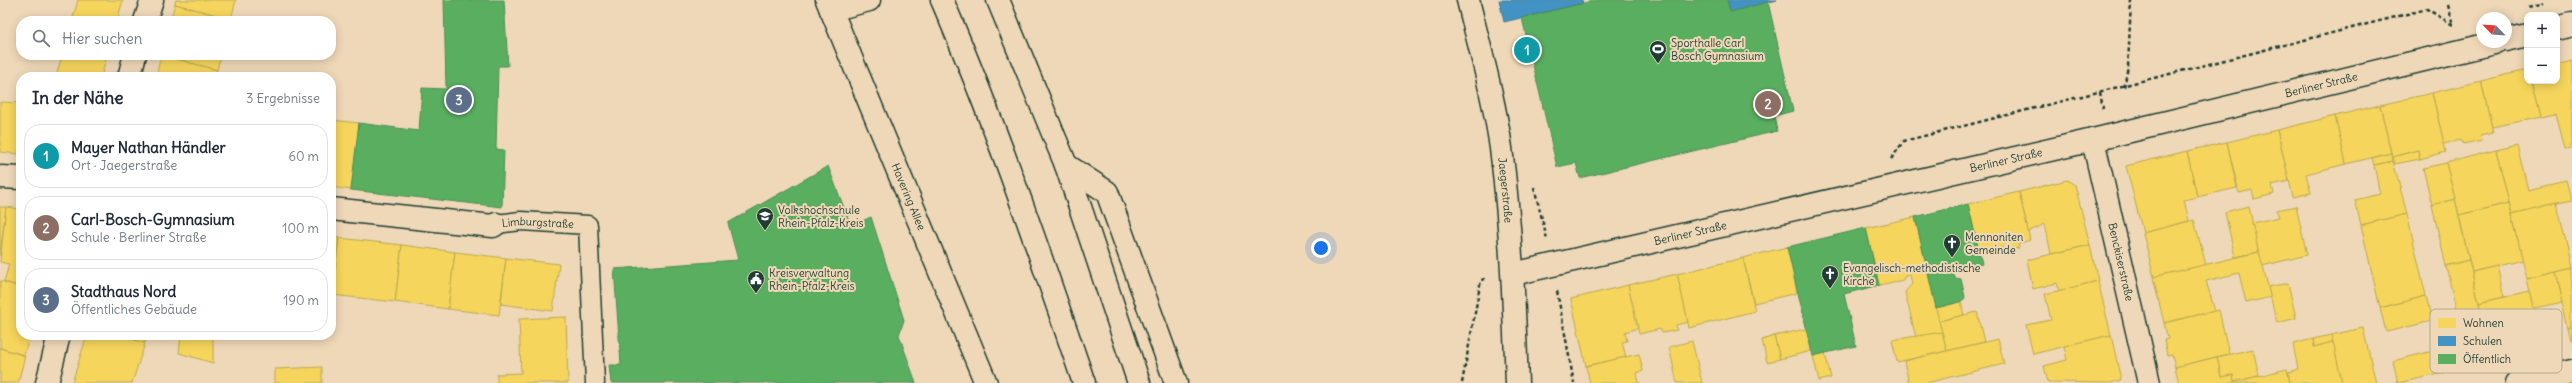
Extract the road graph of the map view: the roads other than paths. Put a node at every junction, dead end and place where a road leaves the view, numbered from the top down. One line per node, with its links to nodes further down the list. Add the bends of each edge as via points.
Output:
1 (152, 0): 7 (main road)
2 (869, 0): 6 (main road, Havering Allee)
3 (942, 0): 22 (main road, via 980,89)
4 (998, 0): 16 (main road)
5 (1468, 0): 21 (main road, Jaegerstraße, via 1501,148)
6 (829, 5): 29 (main road, Havering Allee)
7 (147, 16)
8 (2572, 24): 9 (main road)
9 (2560, 27)
10 (2524, 36): 11 (main road)
11 (2512, 39)
12 (2476, 47): 15 (main road, Berliner Straße)
13 (134, 60): 14 (main road)
14 (130, 72)
15 (2093, 140): 21 (main road, Berliner Straße); 35 (main road, Benckiserstraße)
16 (1066, 165): 32 (main road); 33 (main road, via 1107,192)
17 (0, 176): 18 (main road)
18 (16, 178)
19 (336, 210): 20 (main road, Limburgstraße, via 493,226)
20 (496, 224): 28 (street, Limburgstraße, via 521,221 588,225)
21 (1513, 274): 34 (main road, Jaegerstraße)
22 (1065, 329): 30 (main road); 31 (main road)
23 (58, 340): 27 (main road)
24 (2572, 370): 25 (main road)
25 (2562, 372)
26 (2559, 373): 36 (main road)
27 (47, 383)
28 (595, 383)
29 (986, 383)
30 (1070, 383)
31 (1084, 383)
32 (1139, 383)
33 (1176, 383)
34 (1517, 383)
35 (2149, 383)
36 (2516, 383)

